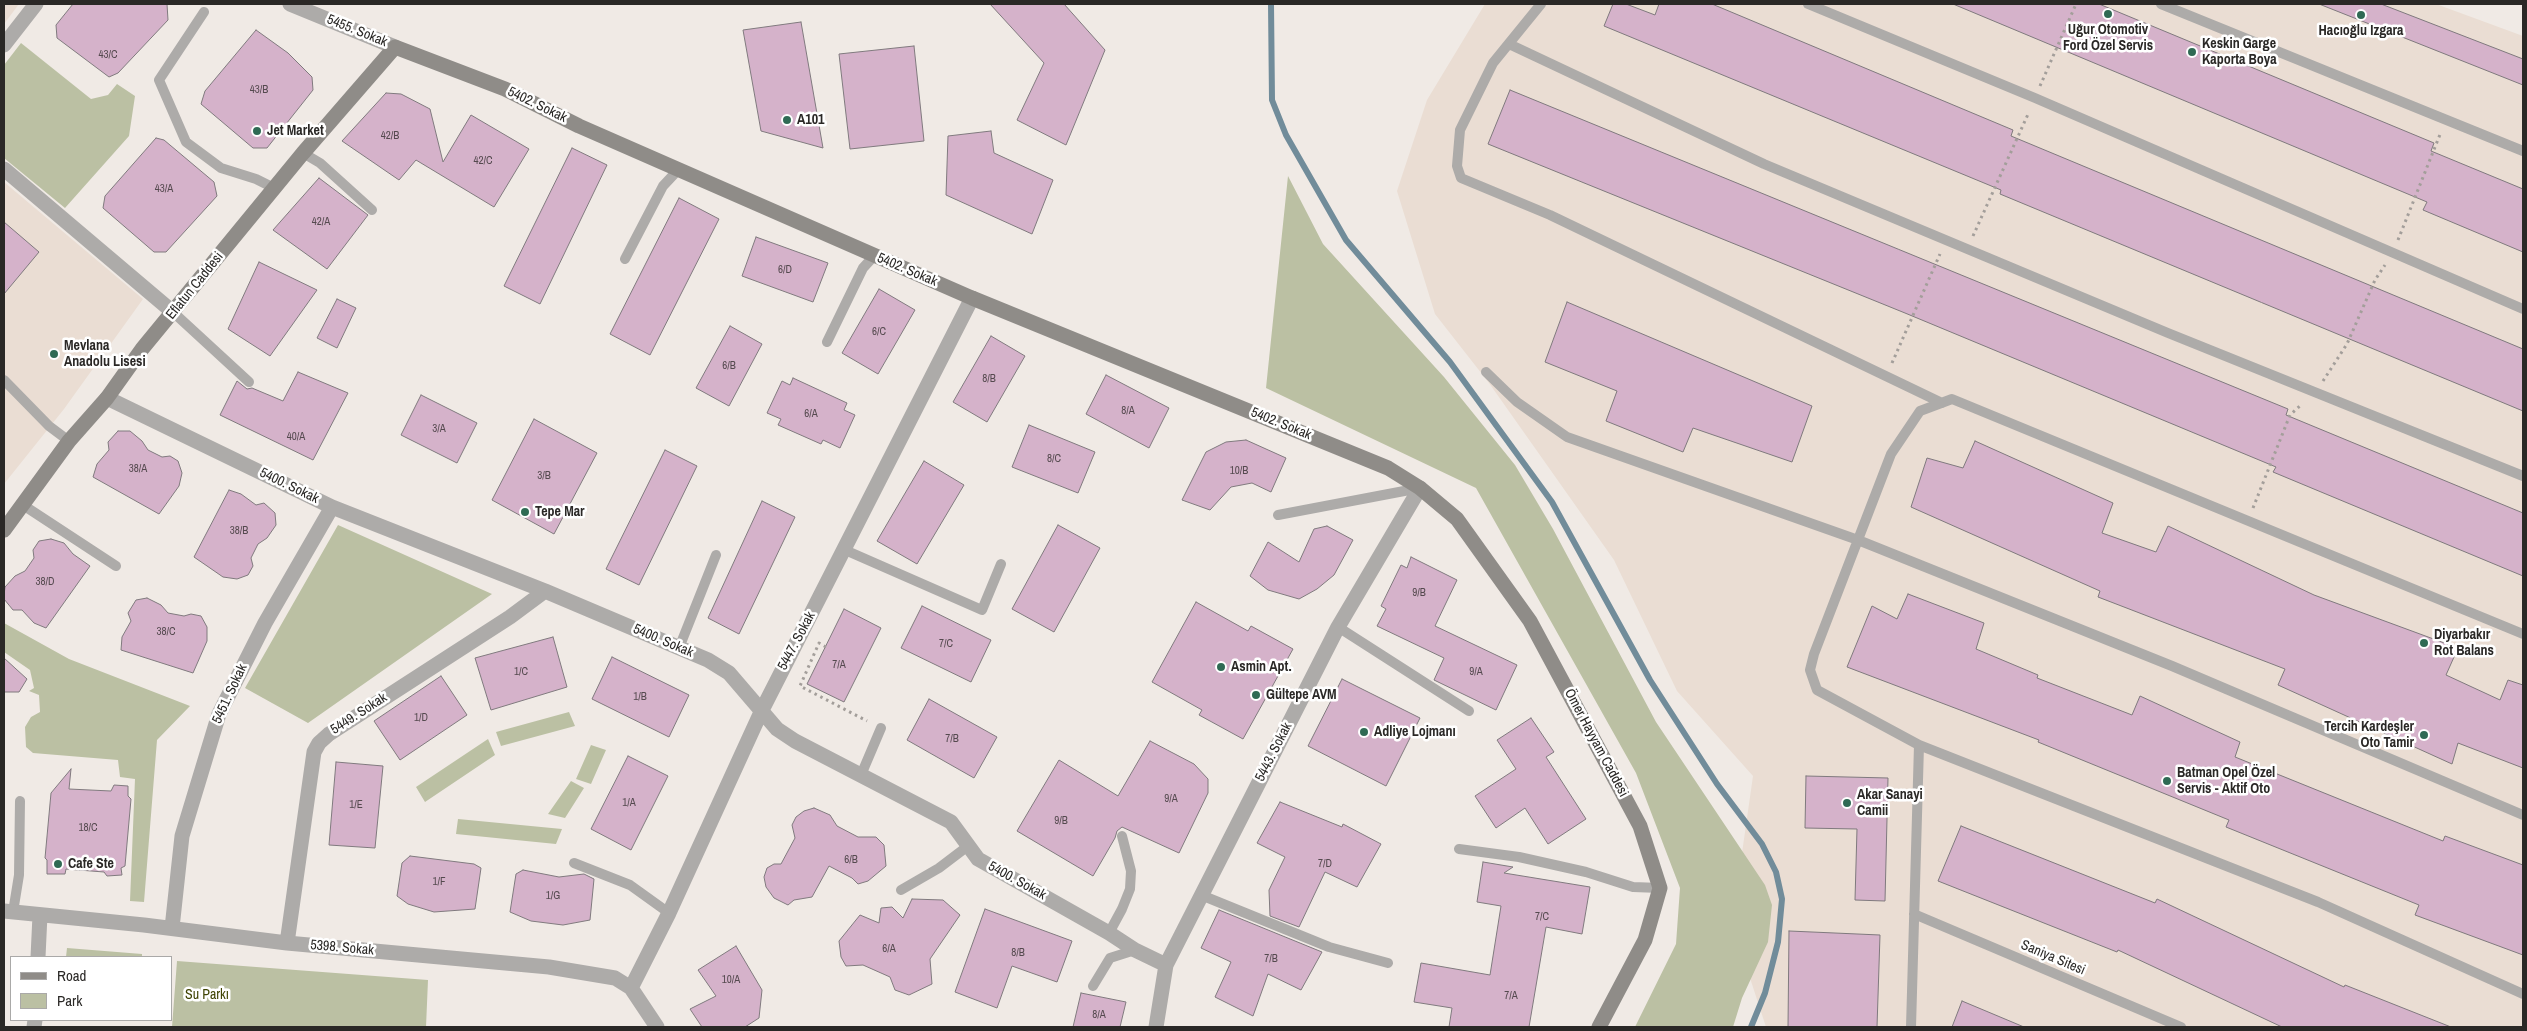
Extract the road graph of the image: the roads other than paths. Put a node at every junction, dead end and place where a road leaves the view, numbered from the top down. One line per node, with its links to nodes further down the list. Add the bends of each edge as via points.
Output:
1 (36, 4): 8 (street)
2 (290, 4): 9 (street, 5455. Sokak)
3 (1541, 4): 7 (lane)
4 (1808, 4): 19 (lane, via 2035,98)
5 (2161, 4): 10 (lane)
6 (204, 12): 14 (lane, via 159,80 186,142 220,168)
7 (1509, 44): 26 (lane, via 1493,63 1460,130 1457,166 1462,178 1559,219); 28 (lane, via 1764,164)
8 (4, 45)
9 (395, 47): 11 (street, Eflatun Caddesi); 13 (street, 5402. Sokak, via 505,89)
10 (2523, 151)
11 (303, 153): 14 (street, Eflatun Caddesi); 15 (lane, via 320,163)
12 (4, 169): 20 (street)
13 (678, 170): 16 (street, 5402. Sokak); 17 (lane, via 663,186)
14 (274, 188): 20 (street, Eflatun Caddesi)
15 (372, 210)
16 (874, 256): 18 (street, 5402. Sokak); 21 (lane, via 864,268)
17 (625, 259)
18 (972, 298): 29 (street, 5402. Sokak, via 1388,468); 35 (street, 5447. Sokak)
19 (2523, 309)
20 (174, 313): 24 (lane); 25 (street, Eflatun Caddesi, via 142,349)
21 (827, 342)
22 (1486, 372): 34 (lane, via 1517,402 1567,437)
23 (4, 380): 27 (lane)
24 (249, 382)
25 (107, 398): 27 (street, Eflatun Caddesi); 31 (street, 5400. Sokak)
26 (1942, 403): 34 (lane, via 1920,411 1891,454); 41 (lane, via 1952,399)
27 (69, 442): 30 (street, Eflatun Caddesi)
28 (2523, 476)
29 (1420, 488): 32 (lane); 40 (street, 5443. Sokak); 54 (street, Ömer Hayyam Caddesi, via 1457,519 1530,621 1640,826)
30 (23, 505): 33 (street, Eflatun Caddesi); 38 (lane)
31 (332, 508): 39 (street, 5400. Sokak); 61 (street, 5451. Sokak, via 265,623 219,714 182,836)
32 (1278, 514)
33 (4, 530)
34 (1858, 540): 46 (lane, via 1810,670 1817,690); 49 (lane, via 2172,666)
35 (845, 550): 37 (lane, via 982,610); 44 (street, 5447. Sokak)
36 (716, 554): 42 (lane)
37 (1002, 564)
38 (116, 566)
39 (545, 591): 42 (street, 5400. Sokak); 63 (street, 5449. Sokak, via 318,743 314,752)
40 (1338, 627): 43 (lane); 56 (street, 5443. Sokak)
41 (2523, 634)
42 (679, 648): 44 (street, 5400. Sokak, via 729,673)
43 (1470, 711)
44 (761, 712): 47 (street, 5400. Sokak, via 777,729 796,741); 58 (street, 5447. Sokak)
45 (881, 728): 47 (lane)
46 (1919, 745): 59 (lane); 70 (lane, via 2318,902)
47 (861, 774): 51 (street, 5400. Sokak, via 951,822)
48 (20, 801): 57 (lane, via 19,875)
49 (2523, 815)
50 (1122, 836): 62 (lane, via 1131,871 1130,889)
51 (968, 846): 55 (lane); 62 (street, 5400. Sokak, via 978,859)
52 (1459, 849): 54 (lane, via 1519,857 1586,872 1633,887)
53 (574, 863): 58 (lane, via 630,884)
54 (1660, 888): 73 (street, via 1645,940)
55 (901, 890)
56 (1201, 895): 66 (lane, via 1329,947); 67 (street, 5443. Sokak)
57 (8, 912): 60 (street, 5398. Sokak)
58 (669, 913): 69 (street, 5447. Sokak)
59 (1914, 914): 74 (lane); 75 (lane, Saniya Sitesi)
60 (40, 915): 61 (street, 5398. Sokak); 65 (street)
61 (172, 928): 63 (street, 5398. Sokak)
62 (1109, 933): 64 (street, 5400. Sokak)
63 (287, 943): 69 (street, 5398. Sokak, via 549,967 615,978)
64 (1136, 950): 67 (street, 5400. Sokak); 68 (lane, via 1110,958)
65 (38, 956)
66 (1388, 964)
67 (1166, 965): 72 (street, 5443. Sokak)
68 (1093, 986)
69 (631, 988): 71 (street, 5398. Sokak)
70 (2523, 994)
71 (657, 1027)
72 (1156, 1027)
73 (1599, 1027)
74 (1911, 1027)
75 (2181, 1027)

